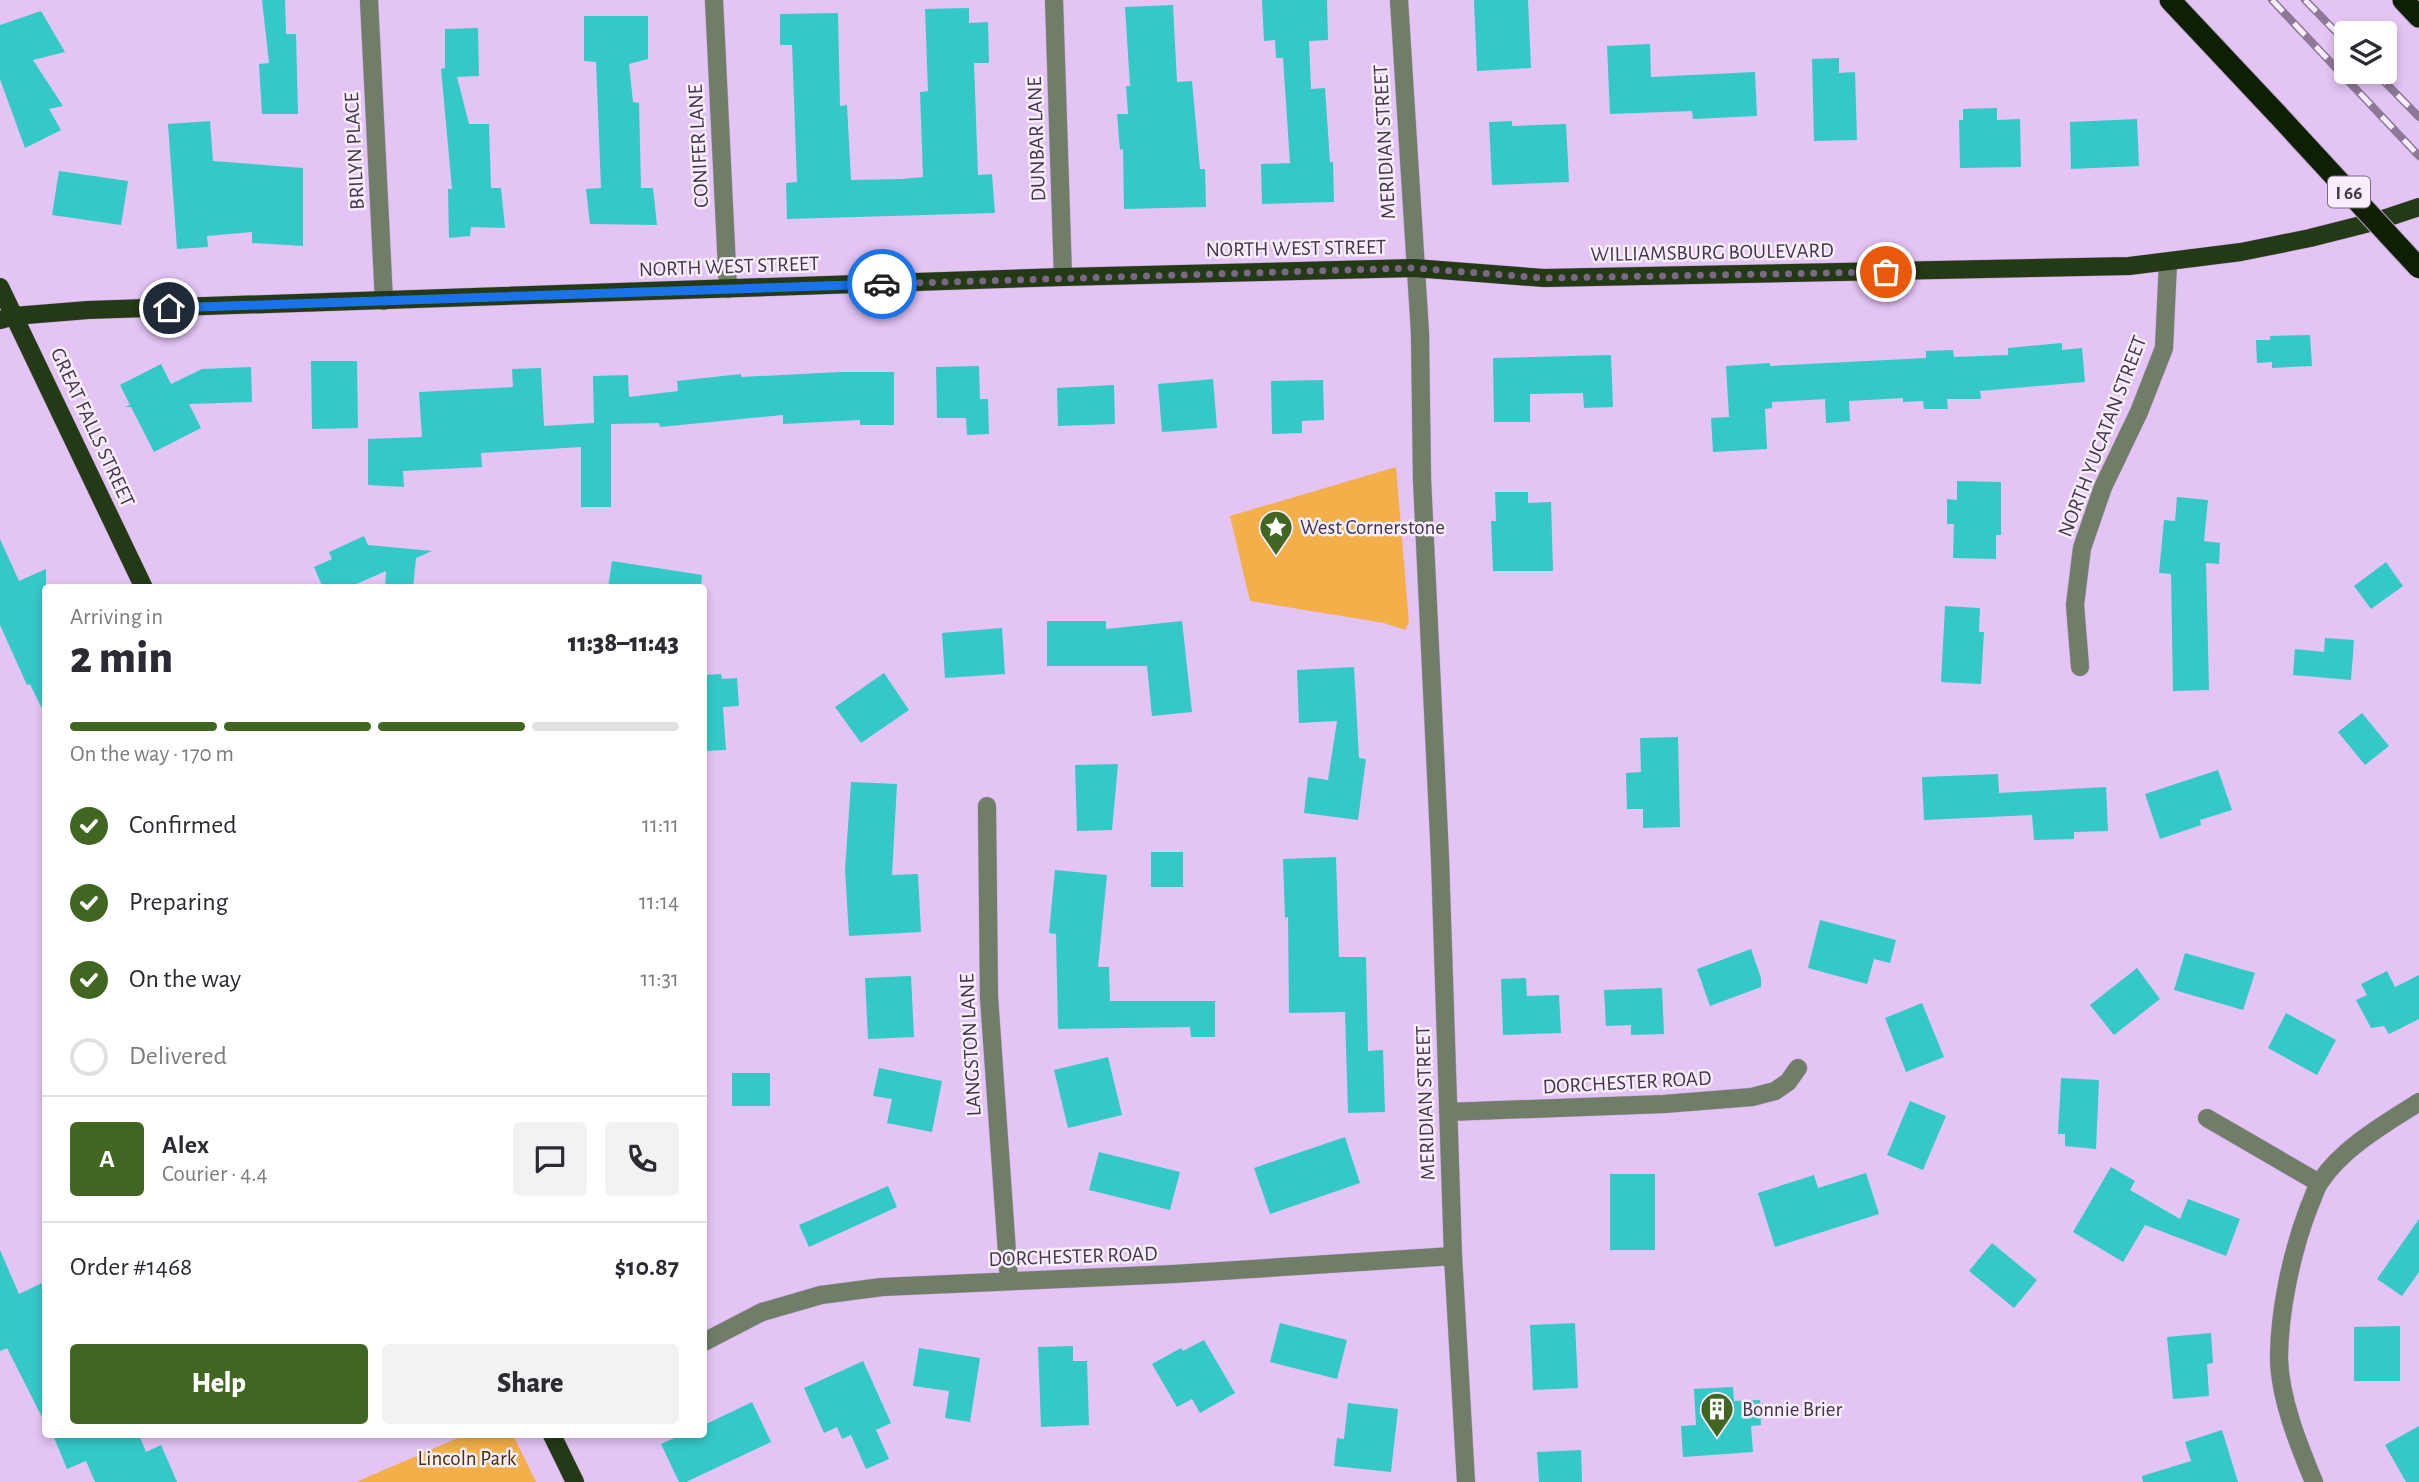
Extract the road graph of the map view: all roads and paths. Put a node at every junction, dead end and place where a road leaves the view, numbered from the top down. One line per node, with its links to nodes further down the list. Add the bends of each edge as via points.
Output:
1 (369, 0): 16 (street, BRILYN PLACE)
2 (714, 0): 15 (street, CONIFER LANE)
3 (1054, 0): 12 (street, DUNBAR LANE)
4 (1399, 0): 10 (street, MERIDIAN STREET)
5 (2170, 0): 11 (highway, I 66, bridge)
6 (2403, 0): 7 (highway)
7 (2419, 17)
8 (2419, 207): 9 (main road, WILLIAMSBURG BOULEVARD, via 2310,238)
9 (2168, 262): 13 (main road, WILLIAMSBURG BOULEVARD); 19 (street, NORTH YUCATAN STREET, via 2164,348 2103,486 2082,548 2075,605)
10 (1414, 268): 12 (main road, NORTH WEST STREET); 13 (main road, NORTH WEST STREET); 23 (street, MERIDIAN STREET)
11 (2419, 268)
12 (1063, 277): 15 (main road, NORTH WEST STREET)
13 (1544, 278)
14 (0, 287): 17 (main road, GREAT FALLS STREET)
15 (727, 289): 16 (main road, NORTH WEST STREET)
16 (384, 300): 17 (main road, NORTH WEST STREET, via 88,310)
17 (7, 318): 18 (main road, GREAT FALLS STREET)
18 (142, 584)
19 (2080, 667)
20 (987, 806): 27 (street, LANGSTON LANE, via 989,997)
21 (1798, 1068): 23 (street, DORCHESTER ROAD, via 1775,1091 1752,1097)
22 (2419, 1102): 25 (street, via 2368,1135)
23 (1448, 1112): 26 (street, MERIDIAN STREET)
24 (2207, 1118): 25 (street)
25 (2319, 1183): 32 (street, via 2289,1274 2279,1360 2300,1448)
26 (1453, 1256): 27 (street, DORCHESTER ROAD); 31 (street, MERIDIAN STREET)
27 (1009, 1281): 28 (street, DORCHESTER ROAD, via 821,1295 762,1312)
28 (707, 1340)
29 (553, 1438): 30 (main road)
30 (575, 1482)
31 (1466, 1482)
32 (2315, 1482)

